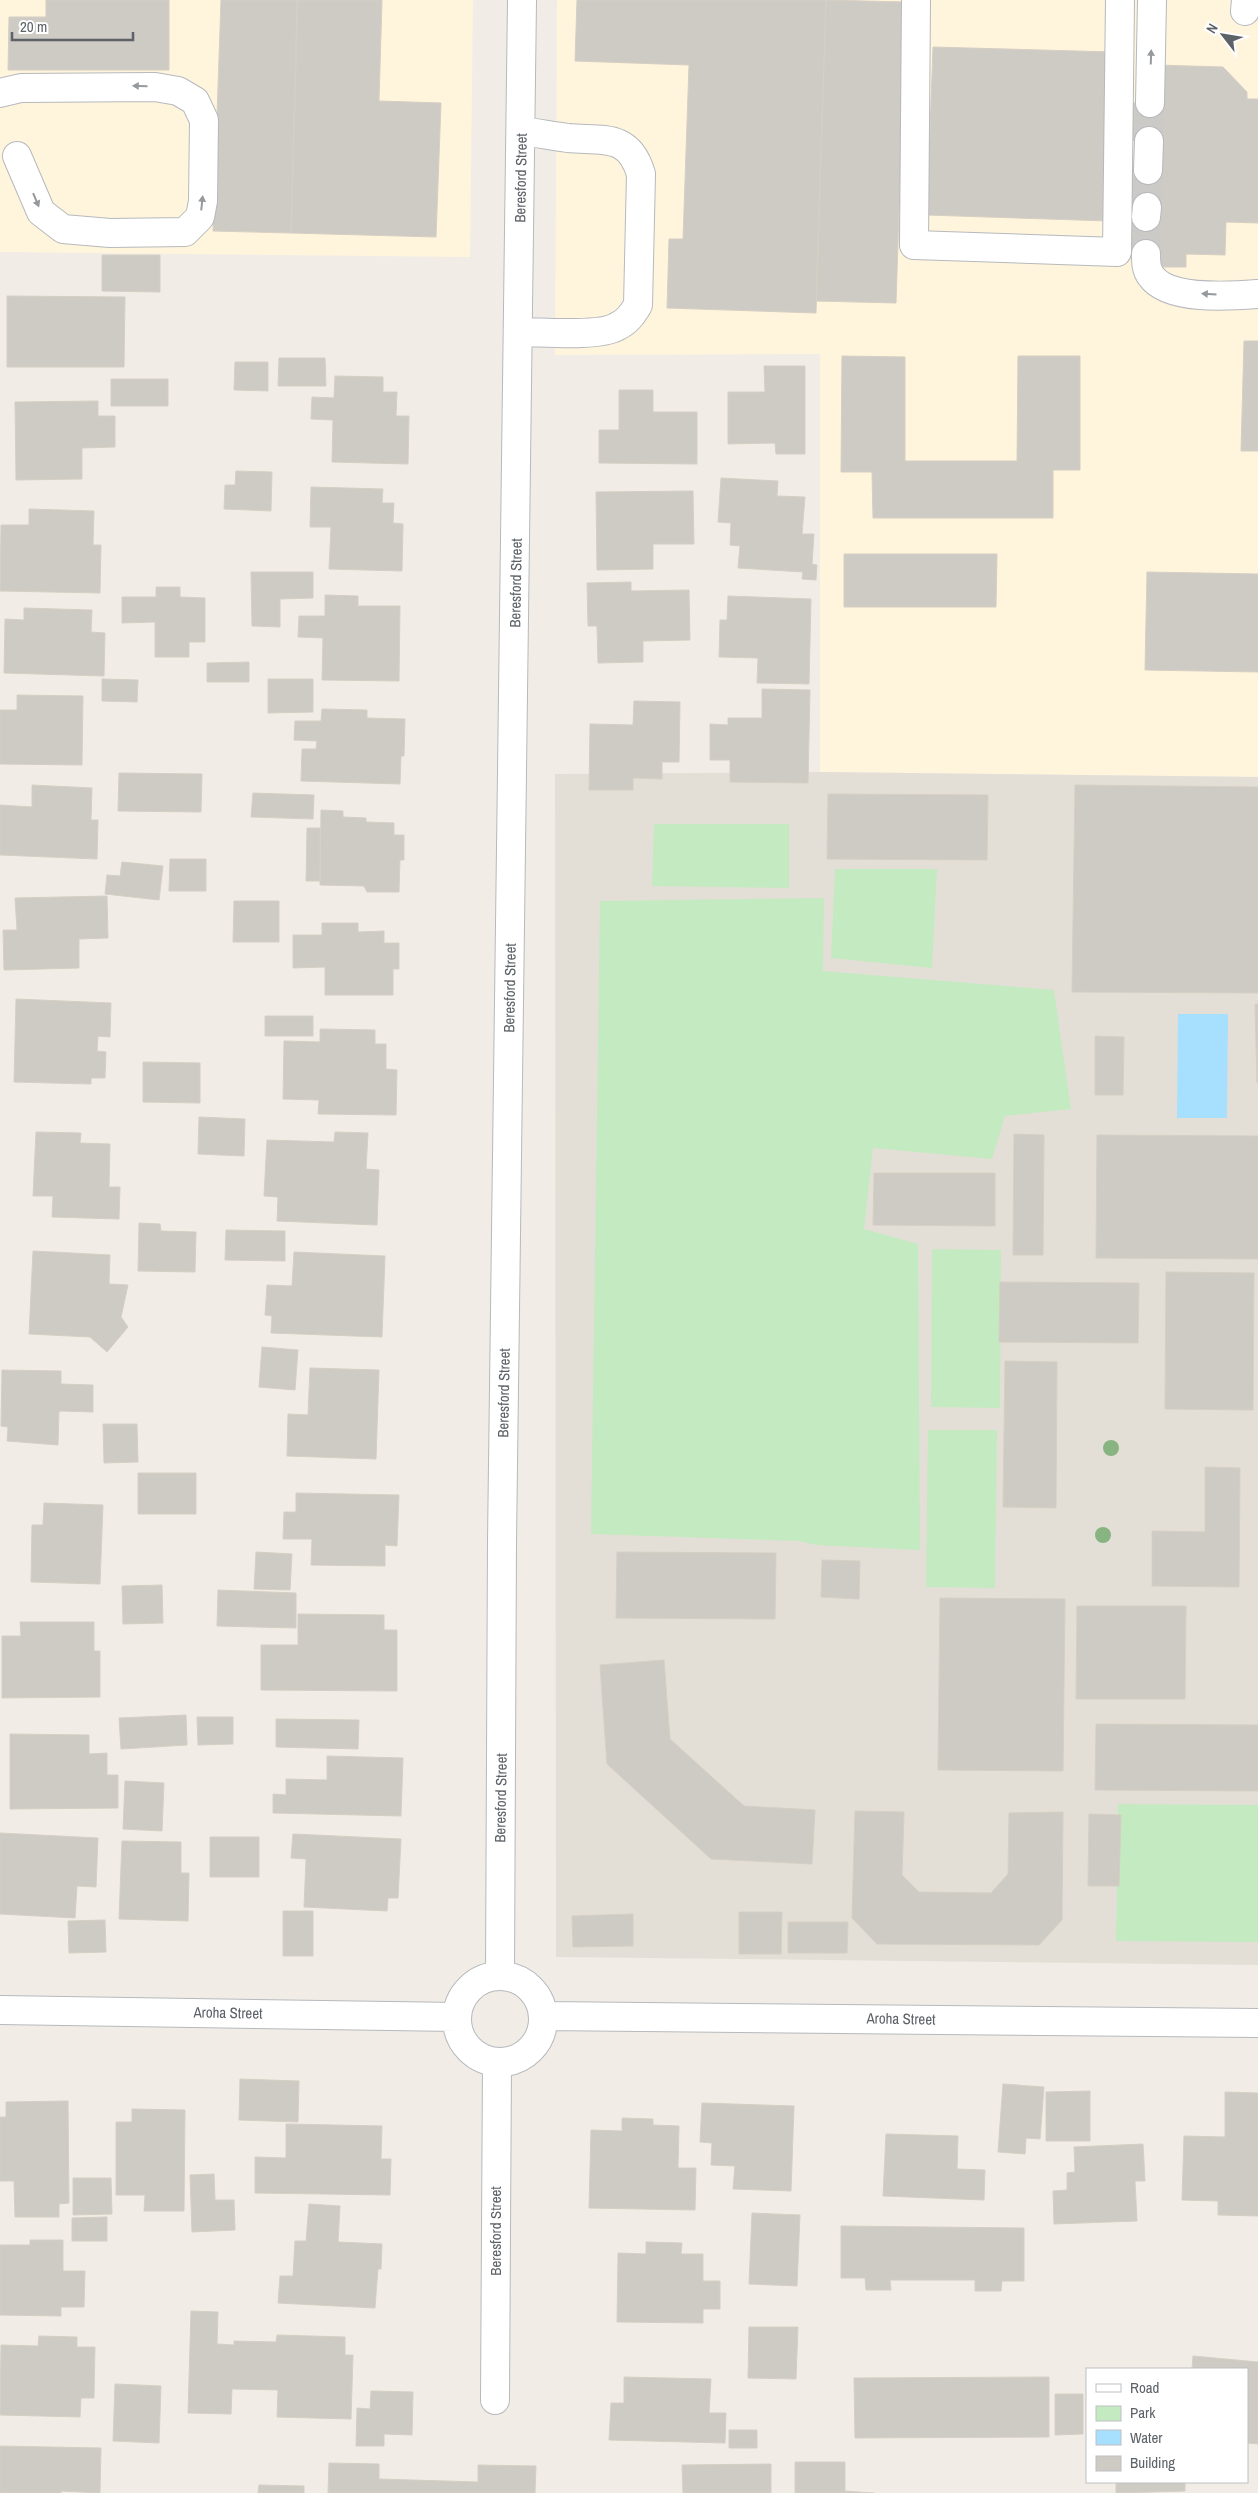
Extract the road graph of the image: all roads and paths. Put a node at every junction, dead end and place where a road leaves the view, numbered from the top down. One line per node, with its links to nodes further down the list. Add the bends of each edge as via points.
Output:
1 (522, 0): 7 (street, Beresford Street)
2 (916, 0): 3 (street, via 914,245 1117,252)
3 (1120, 0)
4 (1152, 0): 6 (street, one-way to 4)
5 (0, 93): 9 (street, one-way to 5, via 41,212 63,229 110,233 185,232 200,217 204,120 195,101 178,91 155,87 21,88)
6 (1150, 103)
7 (522, 131): 13 (street, Beresford Street); 13 (street, via 611,140 631,152 641,174 638,306 632,315 625,322 602,332)
8 (1149, 141): 10 (street)
9 (17, 156)
10 (1148, 170)
11 (1146, 254): 12 (street, one-way to 11, via 1229,296 1168,290 1150,276 1146,268)
12 (1258, 294)
13 (519, 332): 14 (street, Beresford Street, via 502,1542)
14 (500, 1975): 16 (street, via 513,1977 530,1987 541,2003); 17 (street, via 475,1984 459,2004)
15 (0, 2010): 17 (street, Aroha Street)
16 (544, 2016): 18 (street, Aroha Street); 19 (street, via 542,2031 526,2055 512,2062)
17 (457, 2017): 19 (street, via 458,2030 468,2048 484,2060)
18 (1258, 2023)
19 (497, 2063): 20 (street, Beresford Street)
20 (495, 2400)

